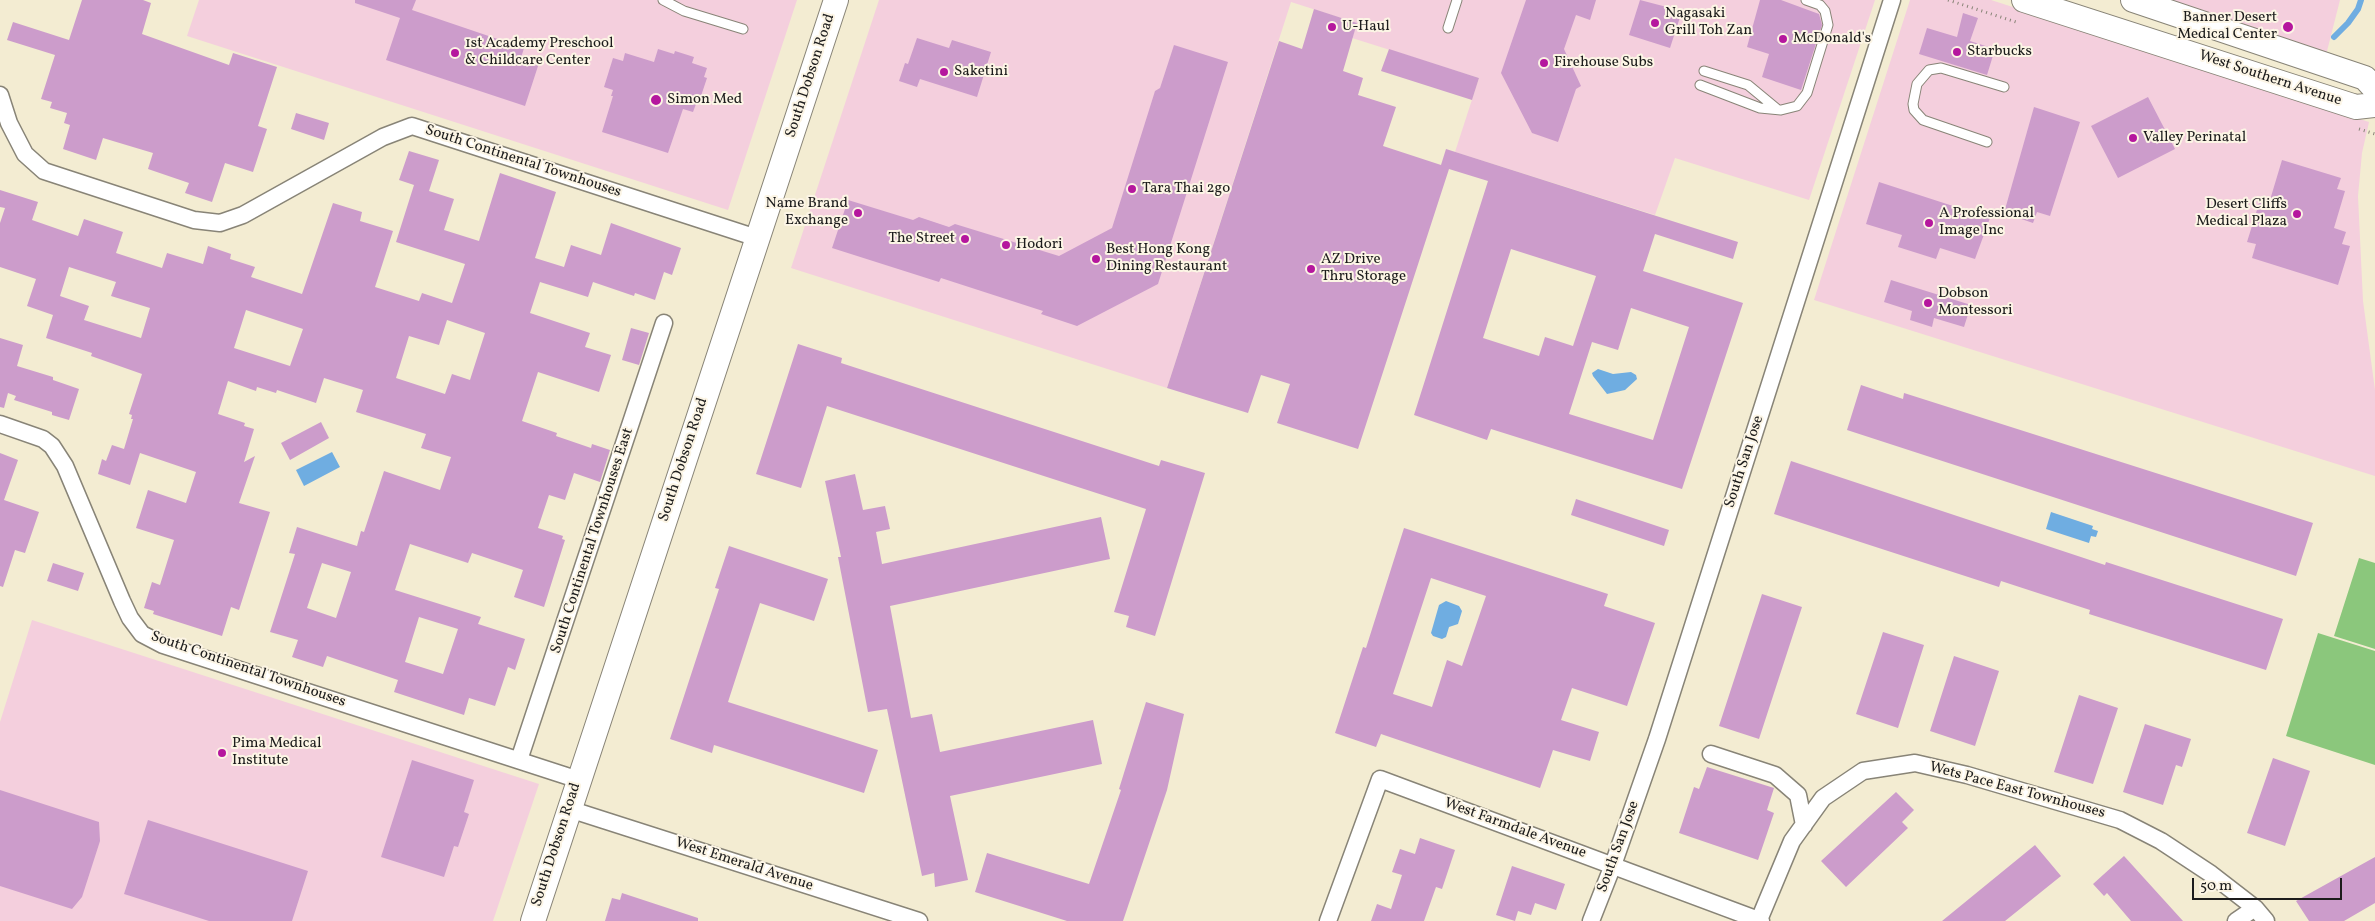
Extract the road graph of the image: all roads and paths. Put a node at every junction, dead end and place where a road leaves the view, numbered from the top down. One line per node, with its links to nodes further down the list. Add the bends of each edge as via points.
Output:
1 (663, 0): 9 (lane, via 684,11)
2 (836, 0): 18 (main road, South Dobson Road)
3 (1457, 0): 8 (lane)
4 (1806, 0): 16 (lane, via 1826,11 1828,25 1803,101 1792,109)
5 (1892, 0): 26 (street, South San Jose, via 1657,739)
6 (2024, 0): 15 (main road, West Southern Avenue, via 2356,107)
7 (2133, 0): 13 (main road, West Southern Avenue, via 2366,78)
8 (1448, 28)
9 (743, 30)
10 (1704, 71): 16 (lane, via 1748,85)
11 (1700, 85): 16 (lane, via 1760,108)
12 (2004, 87): 17 (lane, via 1941,68 1924,73 1917,84 1913,104 1922,120)
13 (2375, 89)
14 (0, 95): 18 (street, South Continental Townhouses, via 9,123 25,154 44,171 194,220 220,223 243,215 383,137 412,126)
15 (2375, 105)
16 (1777, 110)
17 (1986, 142)
18 (757, 238): 23 (main road, South Dobson Road)
19 (664, 323): 22 (street, South Continental Townhouses East)
20 (0, 424): 22 (street, South Continental Townhouses, via 43,439 52,446 65,466 130,618 142,634 163,645)
21 (1710, 754): 25 (street, via 1775,775 1798,795)
22 (520, 760): 23 (street, South Continental Townhouses)
23 (578, 780): 24 (main road, South Dobson Road)
24 (569, 809): 29 (main road, South Dobson Road); 30 (street, West Emerald Avenue)
25 (1804, 825): 27 (street, Wets Pace East Townhouses, via 1824,798 1862,771 1915,763 2120,820 2161,841); 28 (street, Wets Pace East Townhouses, via 1792,841)
26 (1613, 865): 28 (street, West Farmdale Avenue); 31 (street, West Farmdale Avenue, via 1380,779); 32 (street, South San Jose)
27 (2255, 908): 33 (street); 34 (street, Wets Pace East Townhouses)
28 (1760, 920)
29 (533, 921)
30 (919, 921)
31 (1328, 921)
32 (1591, 921)
33 (2236, 921)
34 (2266, 921)

